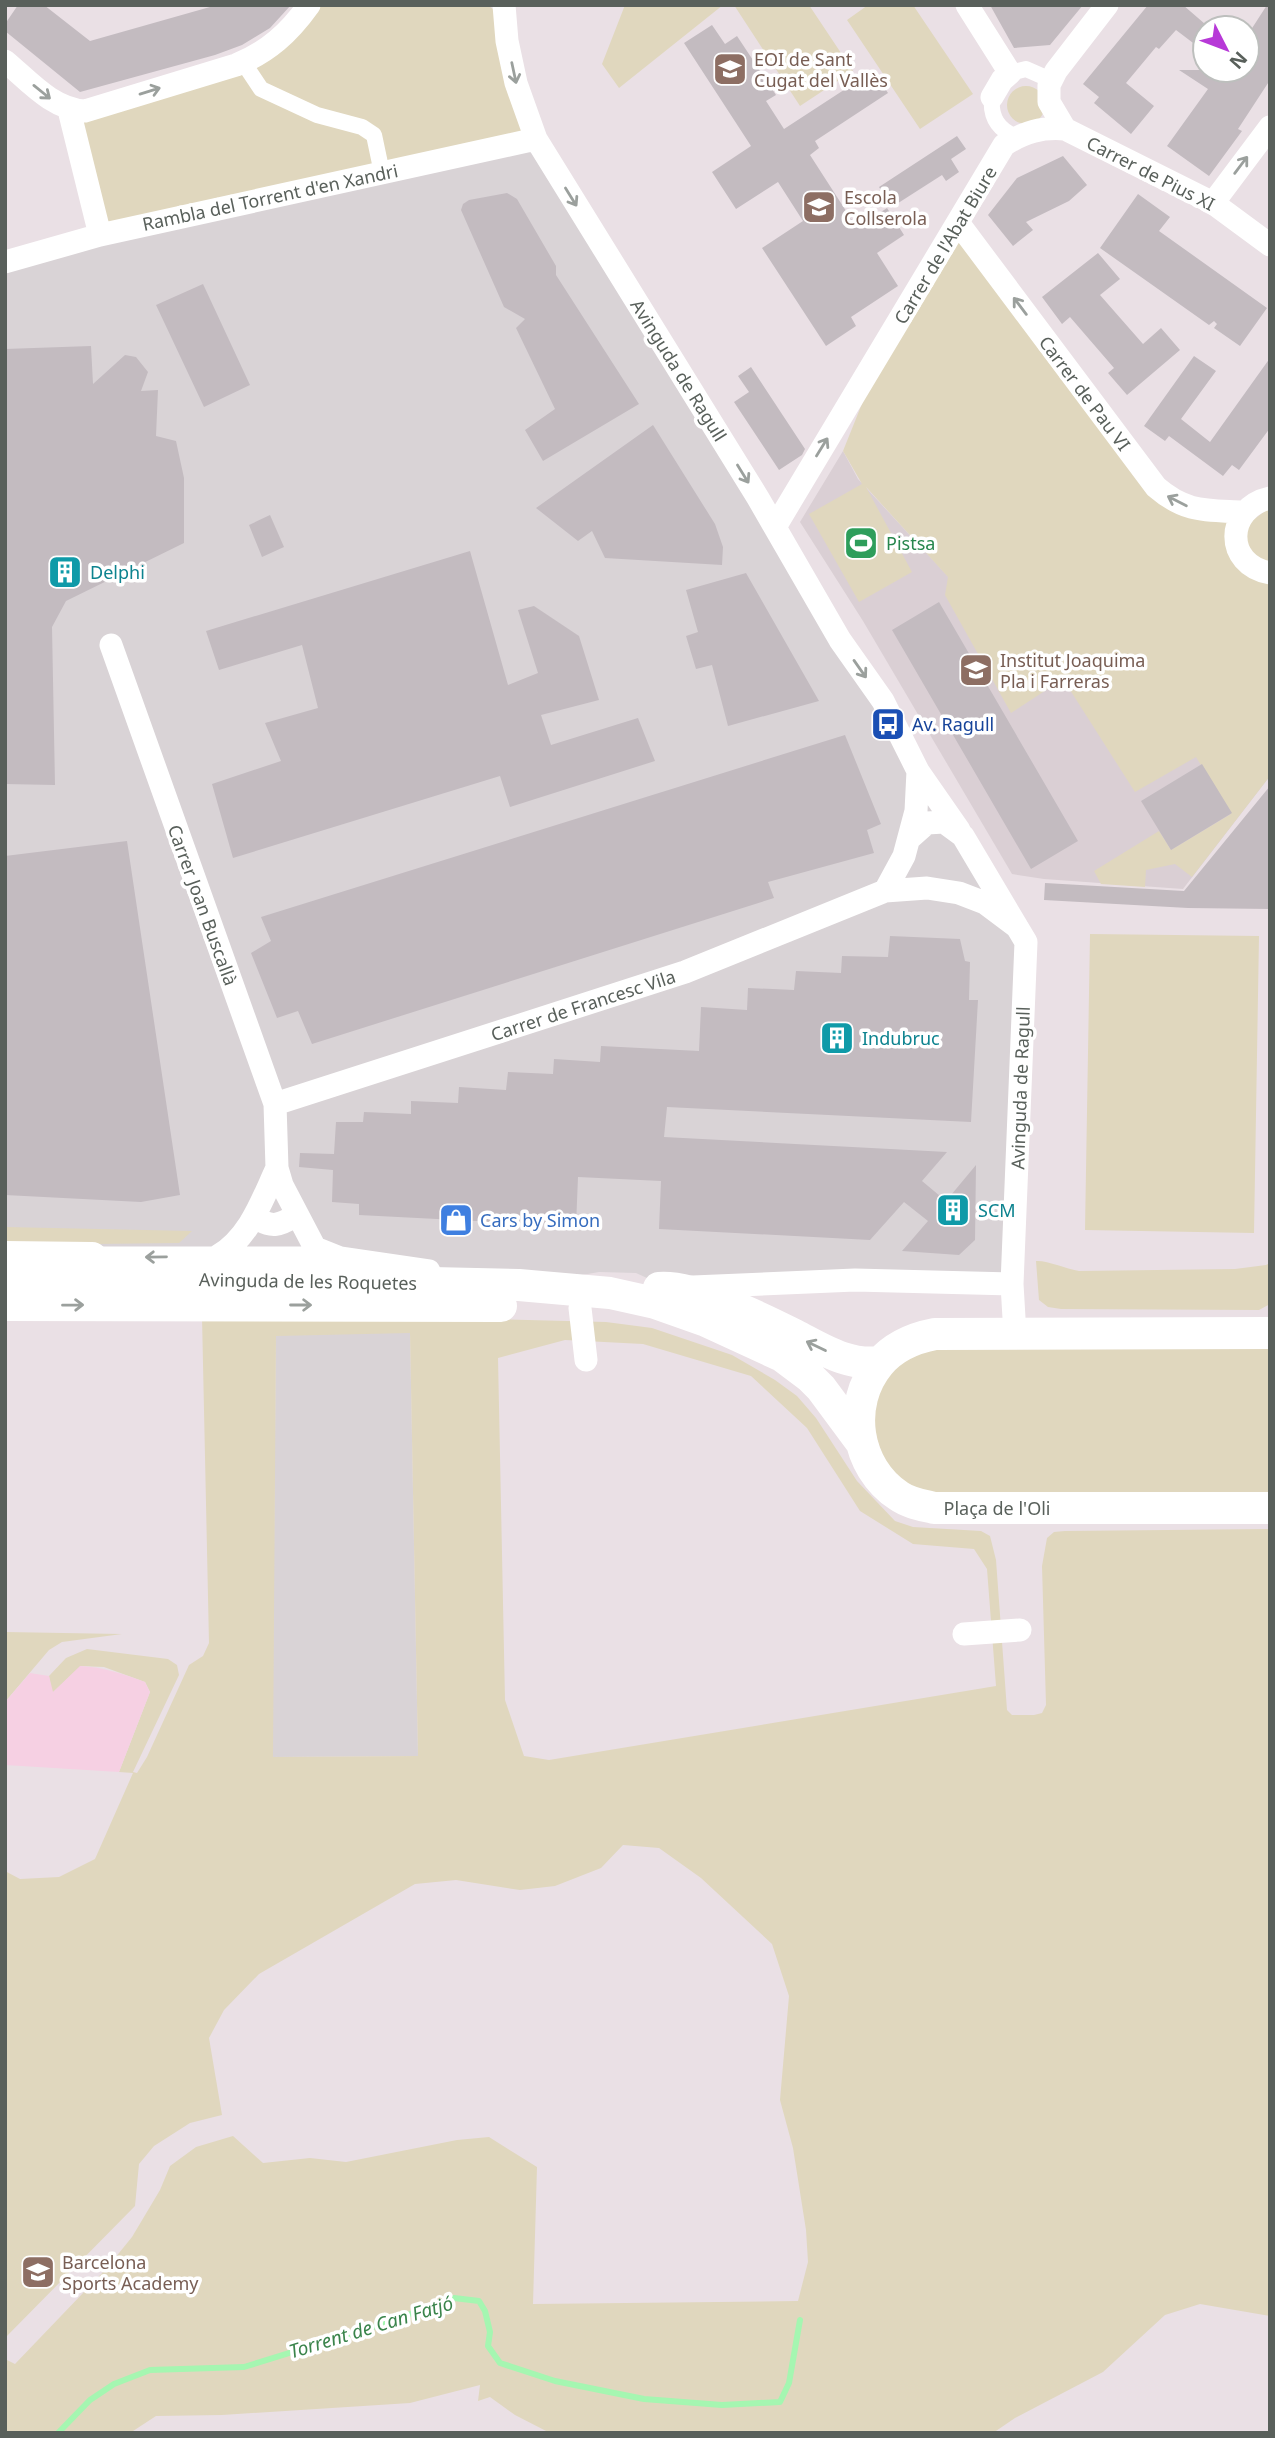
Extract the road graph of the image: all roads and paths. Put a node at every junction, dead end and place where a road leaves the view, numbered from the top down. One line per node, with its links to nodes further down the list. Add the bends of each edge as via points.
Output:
1 (309, 5): 6 (street, via 277,42)
2 (967, 5): 7 (street)
3 (1107, 5): 8 (street)
4 (499, 10): 14 (street, Avinguda de Ragull, one-way to 14, via 516,83)
5 (5, 61): 10 (street, one-way to 10, via 49,99)
6 (243, 62): 10 (street, one-way to 6); 15 (street, via 261,89 374,135)
7 (1010, 73): 8 (street, via 1026,69); 9 (street)
8 (1051, 80): 12 (street, via 1049,102)
9 (992, 97): 13 (street, via 998,125)
10 (77, 111): 18 (street)
11 (1270, 127): 16 (street, one-way to 11)
12 (1065, 129): 13 (street, via 1041,129); 16 (street, Carrer de Pius XI)
13 (1017, 137): 17 (street, Carrer de l'Abat Biure, via 1004,145)
14 (536, 139): 15 (street, Rambla del Torrent d'en Xandri); 22 (street, Avinguda de Ragull, one-way to 22)
15 (382, 173): 18 (street, Rambla del Torrent d'en Xandri)
16 (1213, 203): 19 (street, Carrer de Pius XI)
17 (958, 224): 21 (street, Carrer de Pau VI, one-way to 17, via 1192,508 1173,501 1156,486); 22 (street, Carrer de l'Abat Biure, one-way to 17)
18 (100, 235): 20 (street, Rambla del Torrent d'en Xandri)
19 (1270, 244)
20 (5, 262)
21 (1261, 501): 23 (street, via 1236,528 1237,548 1252,567)
22 (775, 527): 25 (street, Avinguda de Ragull, one-way to 25, via 840,640 894,719)
23 (1270, 573)
24 (111, 645): 32 (street, Carrer Joan Buscallà)
25 (918, 771): 26 (street); 27 (street, via 916,811)
26 (969, 845): 27 (street, via 944,822 927,824); 30 (street, via 971,881); 31 (street)
27 (906, 848): 28 (street); 29 (street)
28 (927, 888): 29 (street, Carrer de Francesc Vila); 30 (street)
29 (885, 891): 32 (street, Carrer de Francesc Vila, via 685,972)
30 (959, 893): 31 (street, via 985,903)
31 (1017, 927): 41 (street, Avinguda de Ragull, via 1026,942)
32 (275, 1104): 33 (street, Carrer Joan Buscallà)
33 (277, 1168): 34 (street, Carrer Joan Buscallà); 35 (street, Carrer Joan Buscallà)
34 (298, 1215): 35 (street, via 281,1225 267,1226); 39 (street, Carrer Joan Buscallà, via 315,1248)
35 (255, 1217): 36 (street, Carrer Joan Buscallà, via 229,1250)
36 (218, 1256): 38 (street, one-way to 38); 39 (street)
37 (5, 1257): 38 (main road)
38 (94, 1258)
39 (340, 1258): 42 (street)
40 (5, 1280): 42 (main road, Avinguda de les Roquetes, via 208,1278)
41 (1012, 1284): 43 (street, Avinguda de les Roquetes, via 855,1280); 49 (street, Avinguda de Ragull)
42 (519, 1285): 44 (main road, Avinguda de les Roquetes)
43 (670, 1287): 44 (main road, Avinguda de les Roquetes); 51 (main road, Avinguda de les Roquetes, one-way to 43, via 855,1363 723,1303)
44 (610, 1293): 47 (main road, Avinguda de les Roquetes)
45 (5, 1305): 46 (main road, one-way to 46)
46 (580, 1308): 47 (main road); 50 (street)
47 (692, 1316): 52 (main road, Avinguda de les Roquetes, via 751,1340 796,1366 821,1388)
48 (1264, 1330): 49 (main road, Plaça de l'Oli)
49 (1015, 1335): 51 (main road, Plaça de l'Oli, via 935,1334 913,1340)
50 (586, 1360)
51 (881, 1362): 52 (main road, Plaça de l'Oli, via 867,1381 859,1408)
52 (861, 1442): 53 (main road, Plaça de l'Oli, via 868,1463 889,1488 910,1502 934,1508)
53 (1270, 1508)
54 (1020, 1630): 55 (street)
55 (964, 1634)

